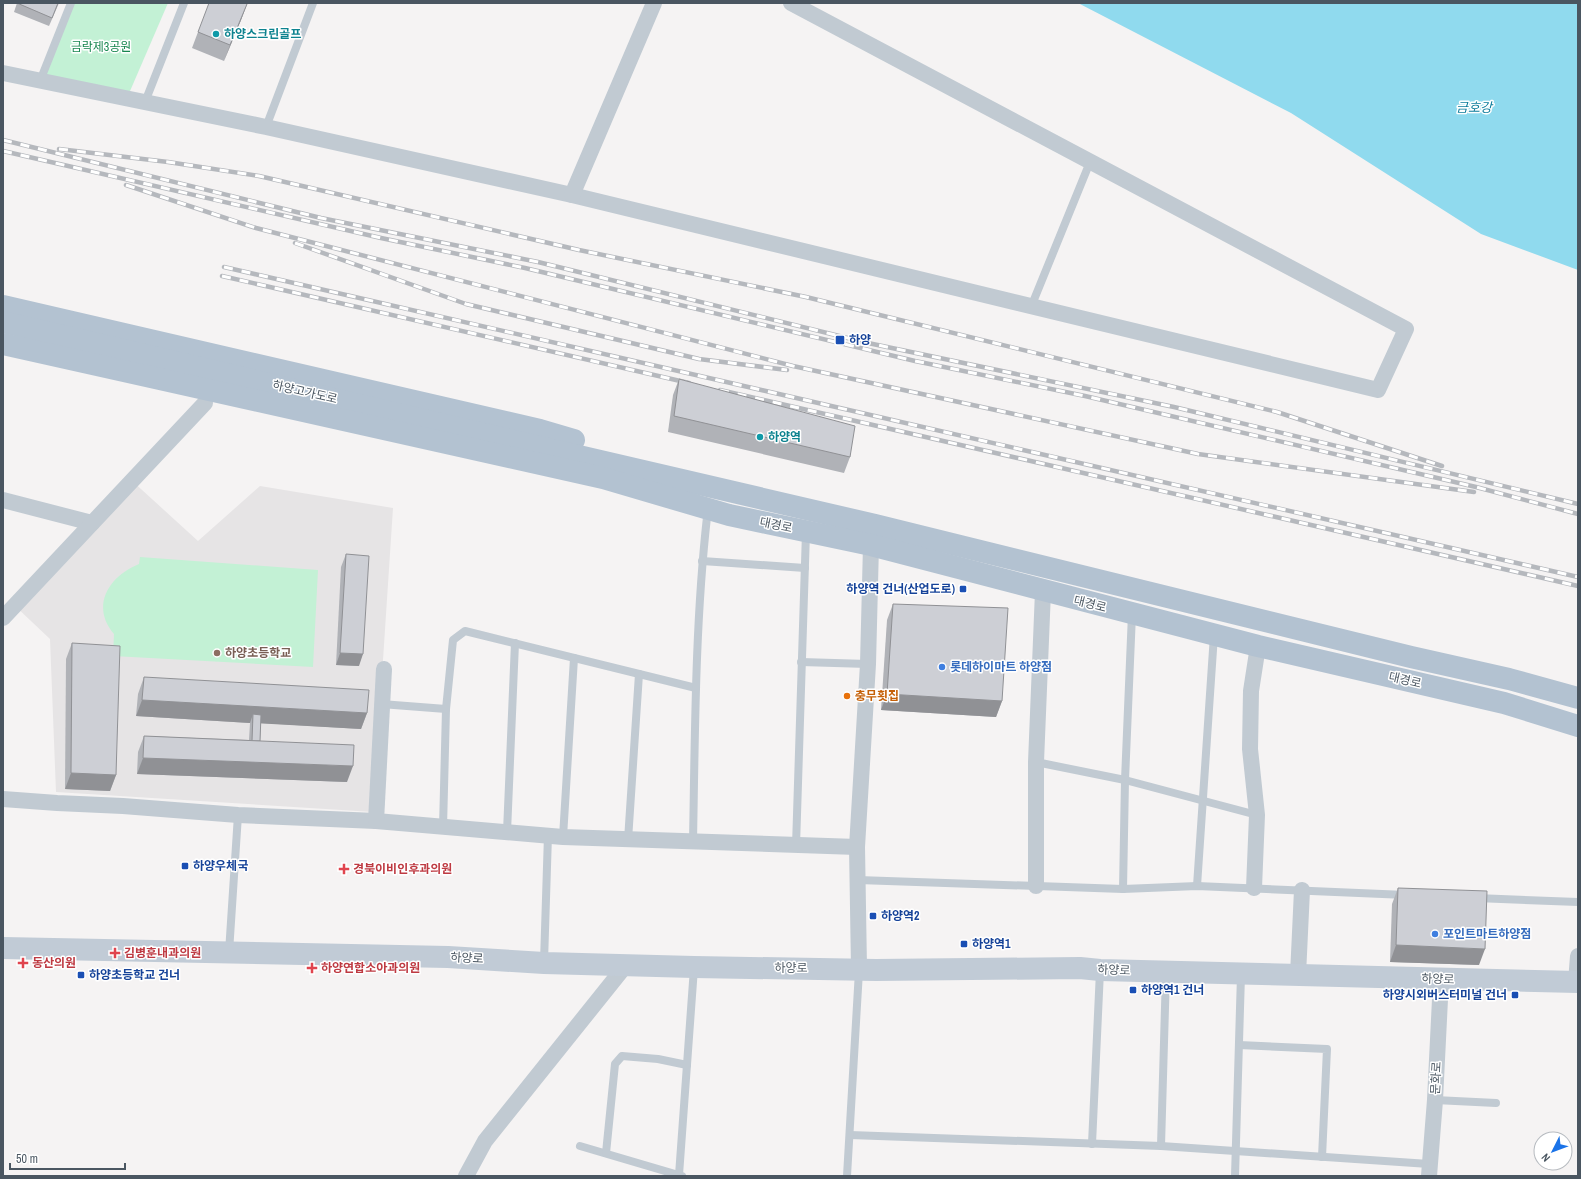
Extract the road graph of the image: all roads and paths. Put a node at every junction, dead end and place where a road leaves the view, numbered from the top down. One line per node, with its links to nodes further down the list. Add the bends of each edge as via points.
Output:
1 (71, 3): 7 (lane)
2 (184, 3): 8 (lane)
3 (313, 3): 9 (lane)
4 (654, 3): 11 (street)
5 (791, 3): 10 (street)
6 (3, 73): 7 (street)
7 (40, 81): 8 (street)
8 (145, 102): 9 (street)
9 (266, 127): 11 (street)
10 (1090, 162): 13 (lane); 13 (street, via 1406,330 1378,390)
11 (572, 195): 13 (street)
12 (3, 306): 19 (main road, via 540,430 634,458)
13 (1031, 306)
14 (3, 322): 18 (main road, 하양고가도로)
15 (3, 344): 18 (main road, 하양고가도로)
16 (3, 356): 17 (main road)
17 (205, 403): 22 (main road); 23 (street)
18 (605, 470): 19 (main road, 대경로); 21 (main road, 대경로)
19 (672, 477): 25 (main road, 대경로)
20 (3, 500): 23 (street)
21 (729, 515): 22 (main road); 24 (main road, 대경로)
22 (707, 517): 26 (lane)
23 (92, 523): 30 (street)
24 (806, 532): 25 (main road, 대경로); 27 (lane)
25 (873, 535): 28 (main road, 대경로); 36 (street); 40 (main road, 대경로, via 1509,679)
26 (702, 561): 27 (lane); 39 (lane)
27 (805, 568): 35 (lane)
28 (1043, 592): 29 (main road, 대경로); 44 (street)
29 (1132, 614): 31 (main road, 대경로); 45 (lane)
30 (3, 618)
31 (1214, 633): 33 (main road, 대경로); 47 (lane)
32 (514, 643): 34 (lane); 42 (lane, via 465,631 453,640); 52 (lane)
33 (1258, 646): 43 (main road, 대경로, via 1504,703); 49 (street, via 1251,691 1250,749)
34 (574, 658): 38 (lane); 53 (lane)
35 (800, 662): 36 (lane); 56 (lane)
36 (868, 664): 57 (street)
37 (384, 670): 41 (street)
38 (639, 674): 39 (lane); 54 (lane)
39 (696, 688): 55 (lane)
40 (1578, 698)
41 (381, 704): 42 (lane); 50 (street)
42 (446, 709): 51 (lane)
43 (1578, 726)
44 (1036, 762): 45 (lane); 59 (street)
45 (1125, 780): 47 (lane); 62 (lane)
46 (3, 798): 48 (street)
47 (1203, 801): 49 (lane); 60 (lane)
48 (238, 815): 50 (street); 68 (lane)
49 (1258, 816): 61 (street)
50 (376, 821): 51 (street)
51 (443, 828): 52 (street)
52 (507, 832): 53 (street)
53 (555, 836): 54 (street); 70 (lane)
54 (628, 840): 55 (street)
55 (693, 842): 56 (street)
56 (796, 846): 57 (street)
57 (857, 847): 58 (street)
58 (858, 880): 59 (lane); 73 (street)
59 (1036, 886): 62 (lane)
60 (1198, 886): 61 (lane); 62 (lane)
61 (1254, 888): 63 (lane)
62 (1123, 889)
63 (1302, 890): 64 (lane); 77 (street)
64 (1418, 895)
65 (1464, 897): 66 (lane)
66 (1578, 902)
67 (3, 948): 68 (street, 하양로)
68 (229, 952): 70 (street, 하양로, via 448,957)
69 (1578, 956): 79 (street)
70 (544, 963): 71 (street, 하양로)
71 (626, 965): 72 (street, 하양로); 92 (street, via 485,1140)
72 (694, 967): 73 (street, 하양로); 81 (lane)
73 (859, 968): 74 (street, 하양로); 84 (lane)
74 (1100, 970): 75 (street, 하양로); 85 (lane)
75 (1166, 970): 76 (street, 하양로); 87 (lane)
76 (1241, 973): 77 (street, 하양로); 80 (lane)
77 (1298, 975): 78 (street, 하양로)
78 (1441, 979): 79 (street, 하양로); 82 (street, 문화로)
79 (1577, 982)
80 (1239, 1045): 88 (lane); 90 (lane, via 1327,1049)
81 (687, 1065): 89 (lane, via 622,1056 618,1060 615,1064); 93 (lane)
82 (1435, 1100): 83 (lane); 91 (street, 문화로)
83 (1496, 1104)
84 (850, 1135): 85 (lane); 94 (lane)
85 (1092, 1144): 87 (lane)
86 (580, 1146): 89 (lane)
87 (1161, 1146): 88 (lane)
88 (1236, 1152): 90 (lane); 95 (lane)
89 (606, 1153): 93 (lane)
90 (1322, 1157): 91 (lane)
91 (1429, 1170)
92 (466, 1176)
93 (681, 1176)
94 (847, 1176)
95 (1235, 1176)

